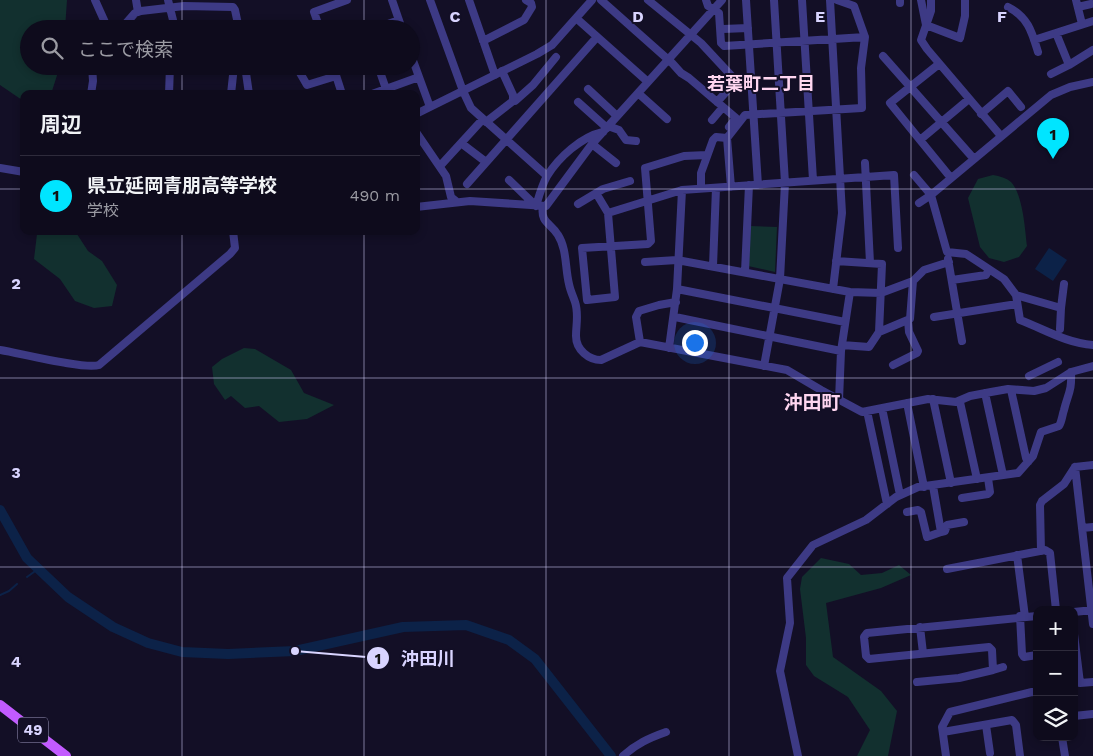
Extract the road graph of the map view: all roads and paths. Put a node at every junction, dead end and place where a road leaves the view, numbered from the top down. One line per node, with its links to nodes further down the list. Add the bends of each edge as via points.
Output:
1 (96, 0): 28 (street)
2 (136, 0): 26 (street)
3 (347, 0): 32 (street, via 314,12)
4 (392, 0): 33 (street)
5 (430, 0): 80 (street)
6 (469, 0): 45 (street)
7 (526, 0): 45 (street, via 532,7 524,20)
8 (592, 0): 27 (street)
9 (601, 0): 53 (street)
10 (648, 0): 40 (street)
11 (706, 0): 25 (street, via 708,6)
12 (722, 0): 25 (street)
13 (746, 0): 37 (street)
14 (774, 0): 47 (street)
15 (802, 0): 46 (street)
16 (830, 0): 43 (street)
17 (836, 0): 42 (street, via 854,6)
18 (921, 0): 36 (street)
19 (931, 0): 36 (street)
20 (965, 0): 36 (street, via 960,38)
21 (168, 4): 26 (street); 30 (street); 31 (street, via 233,7)
22 (1077, 4): 23 (street); 35 (street)
23 (1091, 4)
24 (1008, 7): 44 (street, via 1026,21)
25 (714, 8): 40 (street); 48 (street, via 719,14 722,45)
26 (138, 12): 29 (street)
27 (576, 18): 41 (street); 56 (street, via 552,45)
28 (104, 20)
29 (128, 20)
30 (173, 20)
31 (238, 20)
32 (317, 20)
33 (399, 20)
34 (1093, 22): 35 (street)
35 (1082, 24): 39 (street)
36 (926, 25): 54 (street, via 921,40)
37 (748, 28): 38 (street); 48 (street)
38 (723, 29)
39 (1056, 33): 44 (street); 55 (street)
40 (690, 35): 53 (street); 69 (street)
41 (597, 37): 67 (street); 105 (street)
42 (865, 38): 43 (street); 89 (street, via 861,68 862,108)
43 (832, 40): 46 (street); 89 (street)
44 (1034, 40): 50 (street)
45 (483, 41): 56 (street)
46 (805, 41): 47 (street); 90 (street)
47 (777, 43): 48 (street); 92 (street)
48 (749, 44): 93 (street)
49 (1093, 50): 55 (street)
50 (1038, 52)
51 (883, 56): 70 (street)
52 (556, 57): 84 (street, via 533,85)
53 (669, 60): 67 (street); 86 (street, via 680,73)
54 (939, 64): 70 (street); 83 (street)
55 (1069, 65): 57 (street)
56 (499, 73): 80 (street); 84 (street, via 513,95)
57 (1051, 74)
58 (93, 75): 73 (street)
59 (170, 75): 74 (street)
60 (233, 75): 75 (street)
61 (246, 75): 76 (street)
62 (300, 75): 77 (street)
63 (341, 75): 79 (street)
64 (381, 75): 71 (street)
65 (336, 76): 77 (street); 78 (street)
66 (419, 77): 71 (street); 87 (street)
67 (648, 82): 82 (street)
68 (1093, 82): 102 (street, via 1070,87 1051,96)
69 (740, 85)
70 (910, 87): 99 (street); 107 (street, via 890,103)
71 (386, 89)
72 (588, 89): 95 (street)
73 (92, 90)
74 (169, 90)
75 (231, 90)
76 (248, 90)
77 (308, 90)
78 (341, 90)
79 (346, 90)
80 (463, 91): 87 (street); 98 (street, via 471,108)
81 (726, 92): 86 (street)
82 (638, 93): 95 (street); 96 (street)
83 (969, 99): 94 (street); 99 (street)
84 (513, 101): 98 (street)
85 (578, 102): 101 (street)
86 (720, 104): 97 (street); 100 (street, via 736,118)
87 (430, 107): 91 (street)
88 (1021, 107): 94 (street, via 1008,91)
89 (836, 109): 90 (street); 122 (street)
90 (809, 111): 92 (street); 124 (street)
91 (420, 112)
92 (780, 113): 93 (street); 126 (street)
93 (753, 114): 104 (street, via 745,115); 128 (street)
94 (981, 114): 102 (street)
95 (617, 116): 101 (street)
96 (666, 119)
97 (712, 120)
98 (484, 121): 105 (street); 108 (street)
99 (941, 122): 107 (street); 111 (street)
100 (729, 127)
101 (606, 128): 106 (street, via 619,130 626,140); 109 (street); 119 (street, via 563,156)
102 (1000, 136): 111 (street)
103 (420, 138): 115 (street)
104 (728, 138): 110 (street, via 716,137); 129 (street)
105 (506, 140): 112 (street); 119 (street)
106 (636, 140)
107 (920, 140): 121 (street)
108 (461, 143): 112 (street); 115 (street)
109 (592, 144): 113 (street); 140 (street, via 549,203)
110 (707, 155): 130 (street, via 701,173); 135 (street, via 684,156 645,168)
111 (974, 159): 121 (street)
112 (486, 162): 127 (street)
113 (616, 163)
114 (866, 163): 120 (street)
115 (440, 166): 136 (street)
116 (0, 168): 117 (street)
117 (20, 171)
118 (914, 175): 134 (street)
119 (547, 176): 140 (street)
120 (866, 178): 122 (street); 144 (street, via 894,175); 150 (street)
121 (951, 178): 134 (street)
122 (840, 179): 124 (street); 147 (street, via 842,213)
123 (509, 180): 140 (street)
124 (813, 180): 126 (street)
125 (630, 181): 133 (street)
126 (785, 183): 128 (street); 154 (street)
127 (467, 184)
128 (754, 185): 129 (street); 153 (street)
129 (731, 187): 131 (street)
130 (702, 188): 131 (street); 132 (street)
131 (716, 188): 151 (street)
132 (682, 190): 135 (street); 146 (street)
133 (596, 193): 137 (street); 141 (street)
134 (931, 195): 138 (street); 145 (street)
135 (648, 200): 141 (street); 143 (street, via 651,241 648,244)
136 (456, 201): 139 (street); 140 (street)
137 (578, 204)
138 (919, 204)
139 (420, 206)
140 (539, 206): 176 (street, via 544,220 558,235 562,245 576,305 576,338 586,356 601,360)
141 (608, 213): 143 (street)
142 (233, 235): 180 (street, via 235,248 230,254 99,365)
143 (611, 246): 143 (street, via 615,297 587,300 582,248)
144 (898, 248)
145 (947, 252): 149 (street); 152 (street, via 966,254)
146 (680, 260): 148 (street); 151 (street); 158 (street)
147 (836, 261): 150 (street); 159 (street)
148 (645, 262)
149 (949, 262): 155 (street); 156 (street, via 924,270)
150 (870, 263): 161 (street, via 882,264)
151 (713, 266): 153 (street)
152 (990, 269): 155 (street, via 986,275); 162 (street, via 1004,279)
153 (745, 272): 154 (street)
154 (780, 279): 159 (street); 165 (street)
155 (952, 280): 167 (street)
156 (913, 281): 161 (street); 170 (street)
157 (1064, 284): 166 (street)
158 (677, 289): 163 (street); 165 (street)
159 (833, 289): 160 (street)
160 (850, 292): 161 (street); 171 (street)
161 (880, 293): 173 (street)
162 (1016, 296): 164 (street); 166 (street)
163 (676, 302): 168 (street); 176 (street, via 639,311 636,317)
164 (1017, 304): 167 (street); 177 (street, via 1020,320 1065,340)
165 (776, 307): 171 (street); 174 (street)
166 (1061, 308): 172 (street)
167 (958, 313): 169 (street); 175 (street)
168 (675, 317): 174 (street); 178 (street)
169 (934, 317)
170 (908, 320): 173 (street); 183 (street, via 909,332 918,351)
171 (845, 322): 179 (street)
172 (1060, 329)
173 (879, 332): 179 (street, via 869,347)
174 (770, 335): 179 (street); 182 (street)
175 (962, 341)
176 (640, 342): 178 (street)
177 (1093, 345)
178 (669, 348): 182 (street)
179 (842, 348): 190 (street)
180 (0, 350)
181 (1058, 362): 187 (street, via 1030,374)
182 (764, 366): 190 (street, via 787,370)
183 (892, 366)
184 (1093, 366): 185 (street)
185 (1071, 372): 187 (street, via 1046,388); 195 (street, via 1072,388 1061,424 1041,432)
186 (1011, 390): 187 (street); 188 (street); 195 (street)
187 (1030, 391)
188 (985, 393): 191 (street); 198 (street)
189 (933, 399): 191 (street); 192 (street); 201 (street)
190 (839, 400): 194 (street, via 862,412)
191 (960, 402): 200 (street)
192 (907, 403): 193 (street); 203 (street)
193 (882, 408): 194 (street); 204 (street)
194 (868, 411): 206 (street)
195 (1028, 462): 198 (street, via 1018,472)
196 (1093, 465): 197 (street)
197 (1075, 467): 210 (street); 214 (street, via 1064,484 1040,505)
198 (1002, 475): 199 (street)
199 (988, 478): 200 (street); 205 (street, via 988,494)
200 (977, 479): 201 (street)
201 (951, 483): 202 (street)
202 (933, 486): 203 (street); 211 (street)
203 (924, 487): 204 (street)
204 (900, 495): 206 (street)
205 (962, 498)
206 (887, 504): 242 (street, via 866,520 811,547 787,578 790,623 780,670)
207 (907, 512): 212 (street, via 921,512)
208 (964, 522): 211 (street, via 948,525)
209 (1093, 527): 210 (street)
210 (1082, 528): 218 (street)
211 (941, 532): 212 (street)
212 (927, 537): 213 (street)
213 (919, 543)
214 (1041, 551): 215 (street); 217 (street, via 1050,553)
215 (1017, 555): 216 (street); 221 (street)
216 (947, 569)
217 (1056, 606)
218 (1092, 610): 219 (street); 222 (street)
219 (1078, 612)
220 (1033, 616): 221 (street)
221 (1022, 617): 223 (street); 226 (street, via 1022,654)
222 (1093, 624)
223 (920, 627): 225 (street); 225 (street, via 867,633 864,637 866,656 869,659)
224 (1076, 651): 230 (street, via 1080,684)
225 (923, 653): 228 (street, via 988,646 992,650)
226 (1033, 655)
227 (1003, 667): 228 (street)
228 (993, 670): 229 (street, via 959,678)
229 (917, 682)
230 (1093, 682)
231 (1033, 692): 237 (street, via 950,712 942,727)
232 (0, 705): 240 (main road, 49)
233 (1093, 714): 234 (street)
234 (1078, 716)
235 (986, 724): 237 (street); 239 (street); 244 (street, via 1012,720 1016,725)
236 (666, 732): 241 (street, via 648,738)
237 (943, 732): 243 (street)
238 (1063, 741): 245 (street)
239 (990, 753)
240 (66, 756)
241 (623, 756)
242 (798, 756)
243 (946, 756)
244 (1020, 756)
245 (1065, 756)

